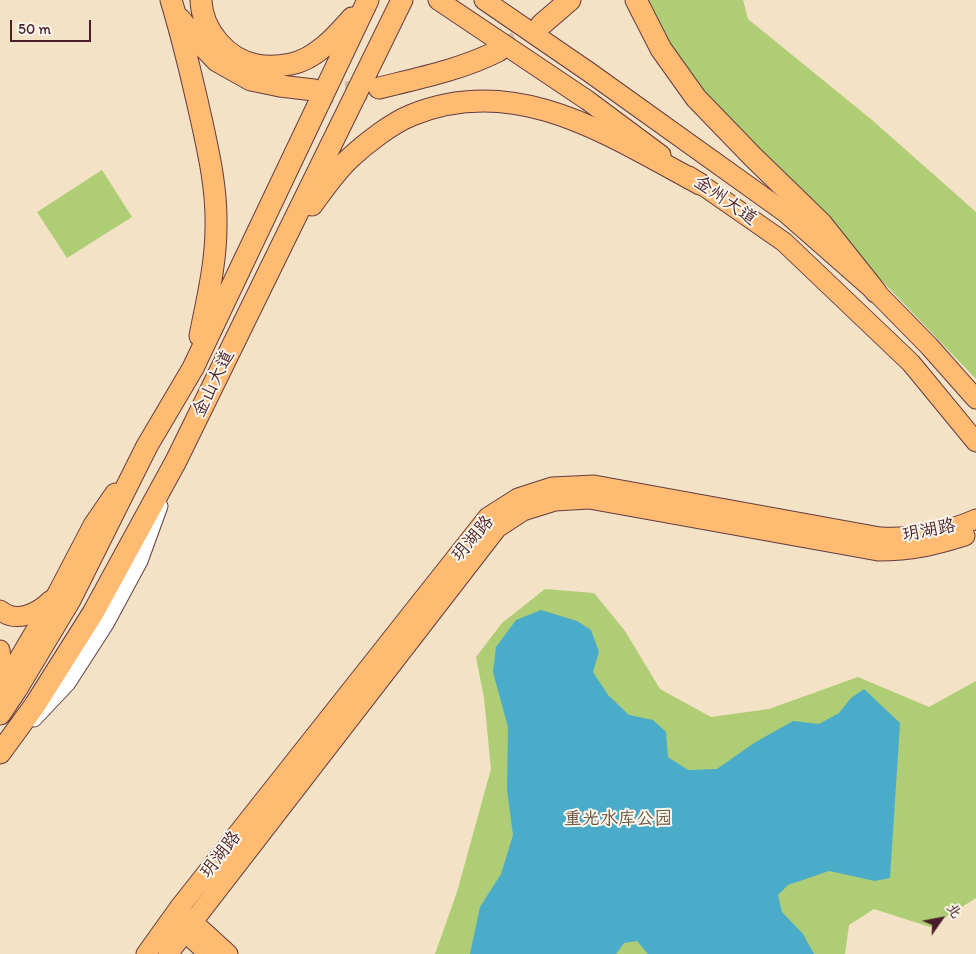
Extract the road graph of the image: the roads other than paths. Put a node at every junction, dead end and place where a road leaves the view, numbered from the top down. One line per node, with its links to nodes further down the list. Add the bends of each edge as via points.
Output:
1 (202, 0): 6 (highway, via 209,30 222,46 256,66 292,64 311,56 334,38)
2 (438, 0): 13 (main road, 金州大道, via 587,100)
3 (484, 0): 15 (main road, 金州大道, via 786,213)
4 (570, 0): 9 (highway)
5 (636, 0): 15 (highway, via 661,49 696,98 821,223)
6 (368, 1): 17 (highway, 金山大道)
7 (400, 2): 14 (highway, 金山大道)
8 (173, 7): 12 (highway, via 194,37 217,61 251,80); 17 (highway, via 192,76 214,185 216,227 212,270)
9 (541, 25)
10 (498, 51): 11 (highway, via 442,73)
11 (379, 88)
12 (314, 90)
13 (700, 184): 14 (highway, via 599,130 549,110 506,101 481,100 437,106 410,115 374,138 348,160); 16 (main road, 金州大道, via 784,242)
14 (284, 241): 32 (highway, 金山大道, via 176,461 93,613 35,706)
15 (876, 292): 18 (main road, 金州大道)
16 (911, 362): 19 (main road, 金州大道); 20 (main road)
17 (193, 368): 22 (highway, 金山大道)
18 (976, 399)
19 (954, 417): 21 (main road, 金州大道); 23 (main road)
20 (976, 424)
21 (976, 442)
22 (147, 446): 27 (main road, via 93,525); 31 (highway, 金山大道, via 70,600)
23 (976, 453)
24 (976, 509): 26 (main road)
25 (976, 530): 26 (main road, 玥湖路); 33 (main road, 玥湖路, via 926,548 878,551 589,498 555,500 523,511 497,528)
26 (925, 534): 33 (main road, 玥湖路, via 903,538 880,537 594,485 552,487 518,498 488,517)
27 (58, 592): 28 (main road, via 34,613 12,616); 30 (main road)
28 (0, 610)
29 (0, 650): 30 (main road)
30 (0, 689)
31 (0, 714)
32 (0, 753)
33 (181, 920): 34 (main road, 玥湖路); 35 (main road, 玥湖路); 36 (main road); 37 (main road)
34 (146, 954)
35 (168, 954)
36 (209, 954)
37 (228, 954)

